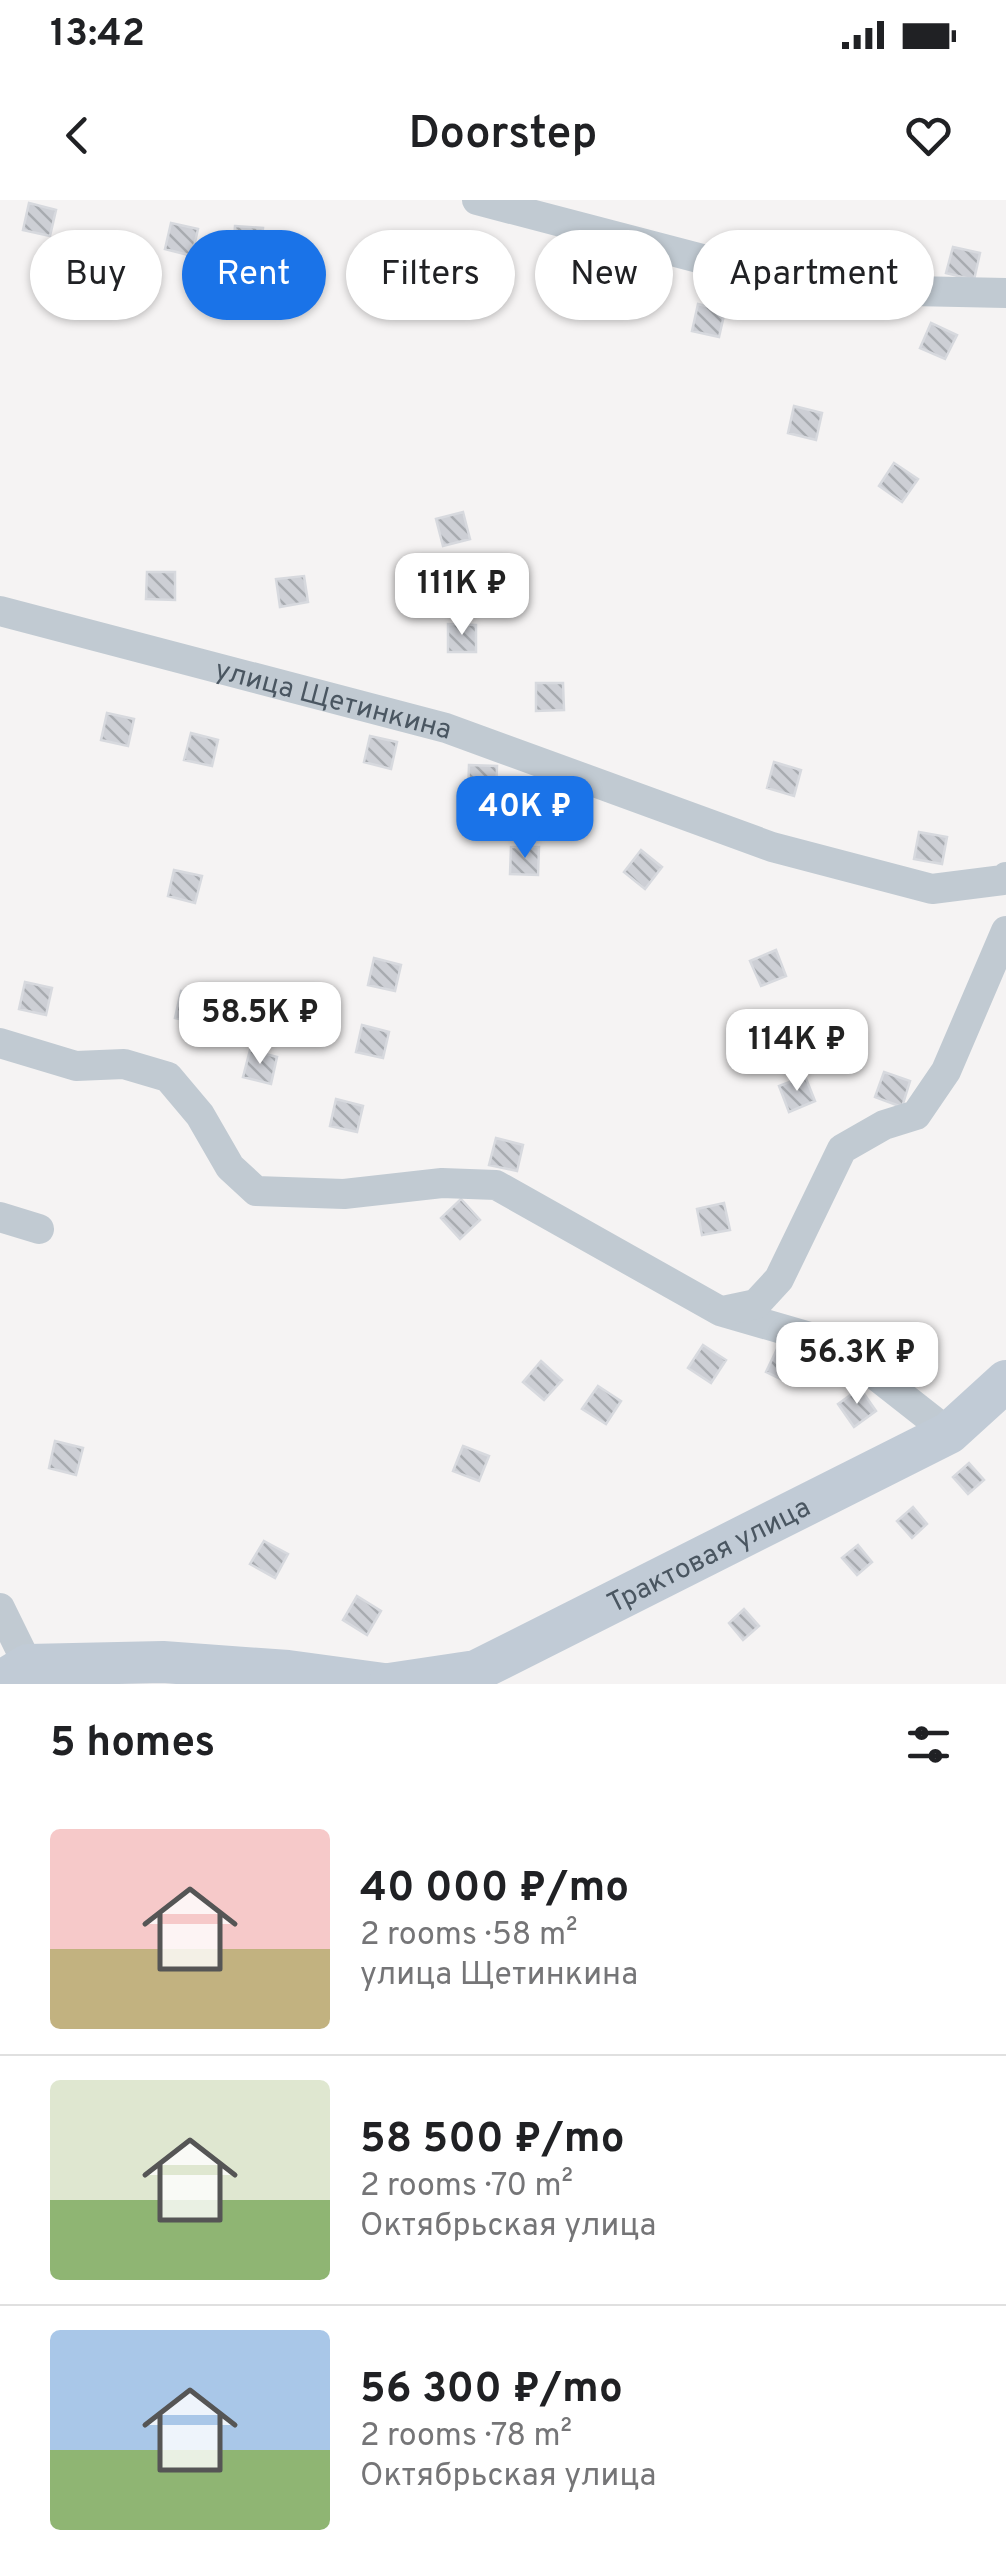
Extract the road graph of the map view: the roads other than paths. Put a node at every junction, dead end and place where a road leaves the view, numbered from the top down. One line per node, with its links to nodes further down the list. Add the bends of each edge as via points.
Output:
1 (477, 200): 2 (street, via 817,289)
2 (1006, 293)
3 (0, 611): 4 (street, улица Щетинкина, via 446,728 772,847 932,889)
4 (1005, 886)
5 (1006, 932): 9 (street, via 946,1072 916,1114 842,1149 779,1279 756,1304)
6 (0, 1043): 9 (street, via 76,1066 124,1064 168,1077 230,1167 256,1191 344,1194 442,1183 496,1185)
7 (0, 1217): 8 (street)
8 (39, 1229)
9 (720, 1311): 11 (street, via 837,1345)
10 (1006, 1380): 11 (street, Трактовая улица)
11 (949, 1433): 14 (street, Трактовая улица, via 476,1671)
12 (0, 1608): 13 (street)
13 (26, 1677): 14 (street, Трактовая улица, via 162,1662)
14 (386, 1684)

